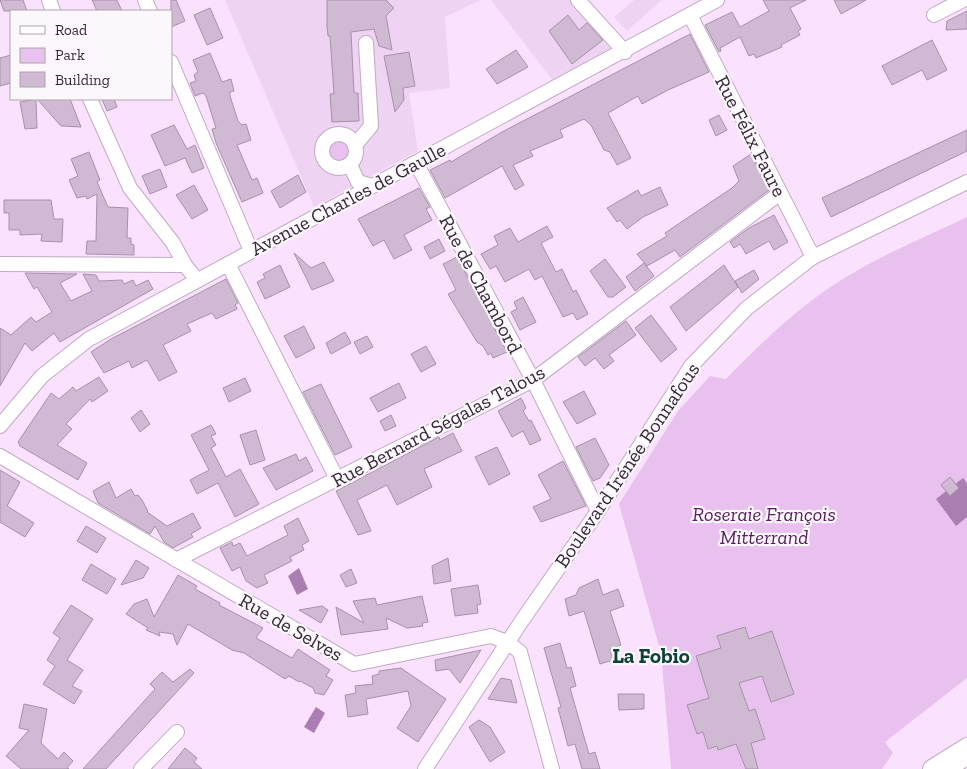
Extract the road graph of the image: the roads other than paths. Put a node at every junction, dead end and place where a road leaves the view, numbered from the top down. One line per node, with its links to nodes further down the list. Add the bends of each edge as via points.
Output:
1 (578, 0): 7 (street)
2 (718, 0): 4 (street, Avenue Charles de Gaulle)
3 (963, 0): 5 (street)
4 (690, 14): 7 (street, Avenue Charles de Gaulle); 15 (street, Rue Félix Faure)
5 (934, 15)
6 (366, 43): 10 (street, via 371,126)
7 (625, 52): 11 (street, Avenue Charles de Gaulle)
8 (172, 64): 16 (street)
9 (90, 100): 20 (street, via 130,188 173,243)
10 (356, 144): 12 (street, via 356,155); 12 (street, via 348,136 338,133 327,138 322,148 328,164 339,168)
11 (416, 163): 14 (street, Avenue Charles de Gaulle); 22 (street, Rue de Chambord)
12 (350, 164): 14 (street, via 358,182)
13 (967, 182): 17 (street, Boulevard Irénée Bonnafous)
14 (372, 186): 16 (street, Avenue Charles de Gaulle)
15 (780, 193): 17 (street, Rue Félix Faure); 22 (street, Rue Bernard Ségalas Talous)
16 (251, 251): 19 (street, Avenue Charles de Gaulle)
17 (813, 257): 26 (street, Boulevard Irénée Bonnafous, via 747,308 691,366)
18 (0, 264): 20 (street)
19 (228, 264): 21 (street, Avenue Charles de Gaulle); 25 (street)
20 (185, 265): 21 (street)
21 (197, 280): 23 (street, Avenue Charles de Gaulle, via 89,339 42,376)
22 (533, 380): 25 (street, Rue Bernard Ségalas Talous); 26 (street, Rue de Chambord)
23 (0, 426)
24 (0, 456): 27 (street, Rue de Selves)
25 (337, 479): 27 (street, Rue Bernard Ségalas Talous)
26 (598, 511): 28 (street, Boulevard Irénée Bonnafous)
27 (176, 560): 28 (street, Rue de Selves, via 354,664 491,636)
28 (507, 642): 33 (street, Boulevard Irénée Bonnafous); 34 (street, via 520,652)
29 (177, 732): 32 (street)
30 (967, 747): 35 (main road)
31 (967, 758): 36 (street)
32 (141, 769)
33 (424, 769)
34 (552, 769)
35 (932, 769)
36 (950, 769)

